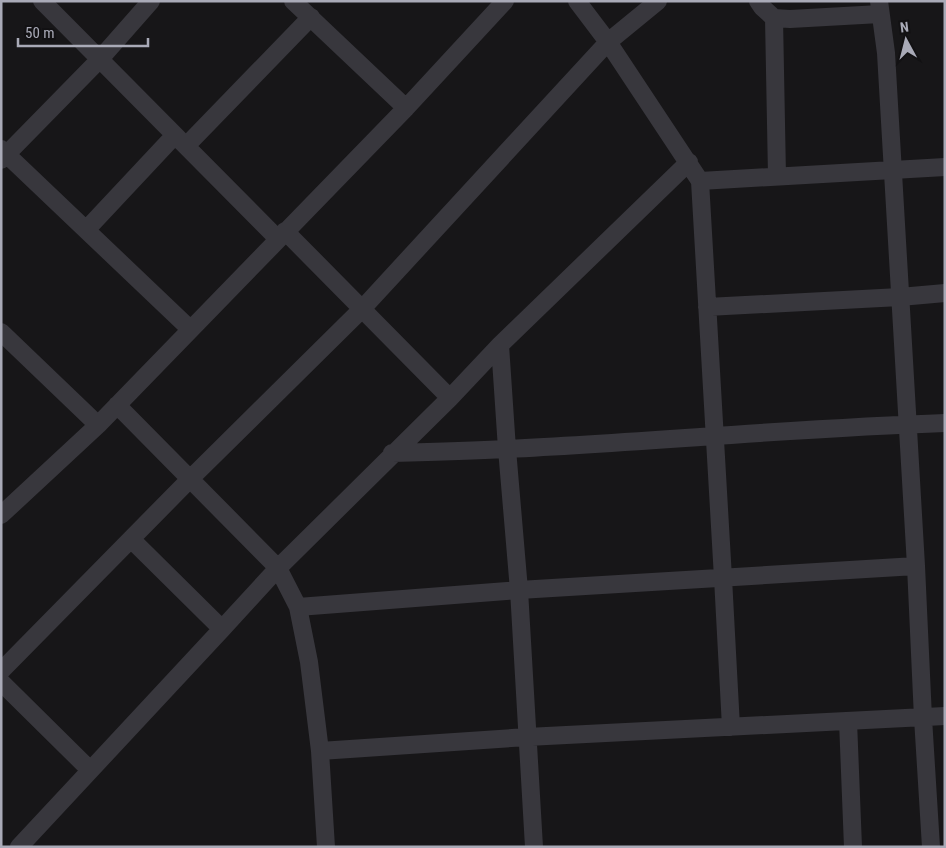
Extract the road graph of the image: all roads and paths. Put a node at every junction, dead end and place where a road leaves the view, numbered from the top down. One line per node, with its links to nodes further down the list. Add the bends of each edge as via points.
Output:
1 (42, 1): 12 (street)
2 (151, 1): 12 (street)
3 (293, 1): 9 (street)
4 (505, 1): 13 (street)
5 (577, 1): 11 (street)
6 (658, 1): 11 (street)
7 (758, 1): 10 (street)
8 (880, 8): 10 (street); 18 (street)
9 (311, 17): 13 (street); 14 (street)
10 (774, 18): 19 (street)
11 (608, 42): 16 (street); 26 (street)
12 (100, 59): 14 (street); 15 (street)
13 (406, 108): 22 (street)
14 (181, 141): 21 (street); 22 (street)
15 (3, 155): 21 (street)
16 (689, 162): 20 (street); 29 (street)
17 (945, 167): 18 (street)
18 (893, 170): 19 (street); 24 (street)
19 (777, 176): 20 (street)
20 (700, 181): 25 (street)
21 (86, 230): 27 (street)
22 (282, 235): 26 (street); 27 (street)
23 (945, 293): 24 (street)
24 (900, 297): 25 (street); 33 (street)
25 (707, 307): 35 (street)
26 (362, 309): 30 (street); 38 (street)
27 (190, 329): 31 (street)
28 (1, 332): 34 (street)
29 (500, 345): 30 (street); 36 (street)
30 (450, 398): 37 (street)
31 (117, 405): 34 (street); 38 (street)
32 (945, 423): 33 (street)
33 (908, 424): 35 (street); 41 (street)
34 (98, 425): 39 (street)
35 (715, 436): 36 (street); 43 (street)
36 (507, 449): 37 (street); 44 (street)
37 (392, 454): 42 (street)
38 (190, 479): 40 (street); 42 (street)
39 (1, 515)
40 (131, 539): 46 (street); 47 (street)
41 (916, 566): 43 (street); 50 (street)
42 (278, 568): 45 (street); 46 (street)
43 (723, 578): 44 (street); 52 (street)
44 (519, 590): 45 (street); 53 (street)
45 (298, 607): 54 (street, via 309,662)
46 (222, 629): 55 (street)
47 (1, 671)
48 (1, 682): 55 (street)
49 (945, 716): 50 (street)
50 (923, 718): 51 (street); 60 (street)
51 (848, 721): 52 (street); 59 (street)
52 (731, 727): 53 (street)
53 (527, 737): 54 (street); 58 (street)
54 (320, 751): 57 (street)
55 (90, 770): 56 (street)
56 (18, 847)
57 (326, 847)
58 (534, 847)
59 (853, 847)
60 (931, 847)

